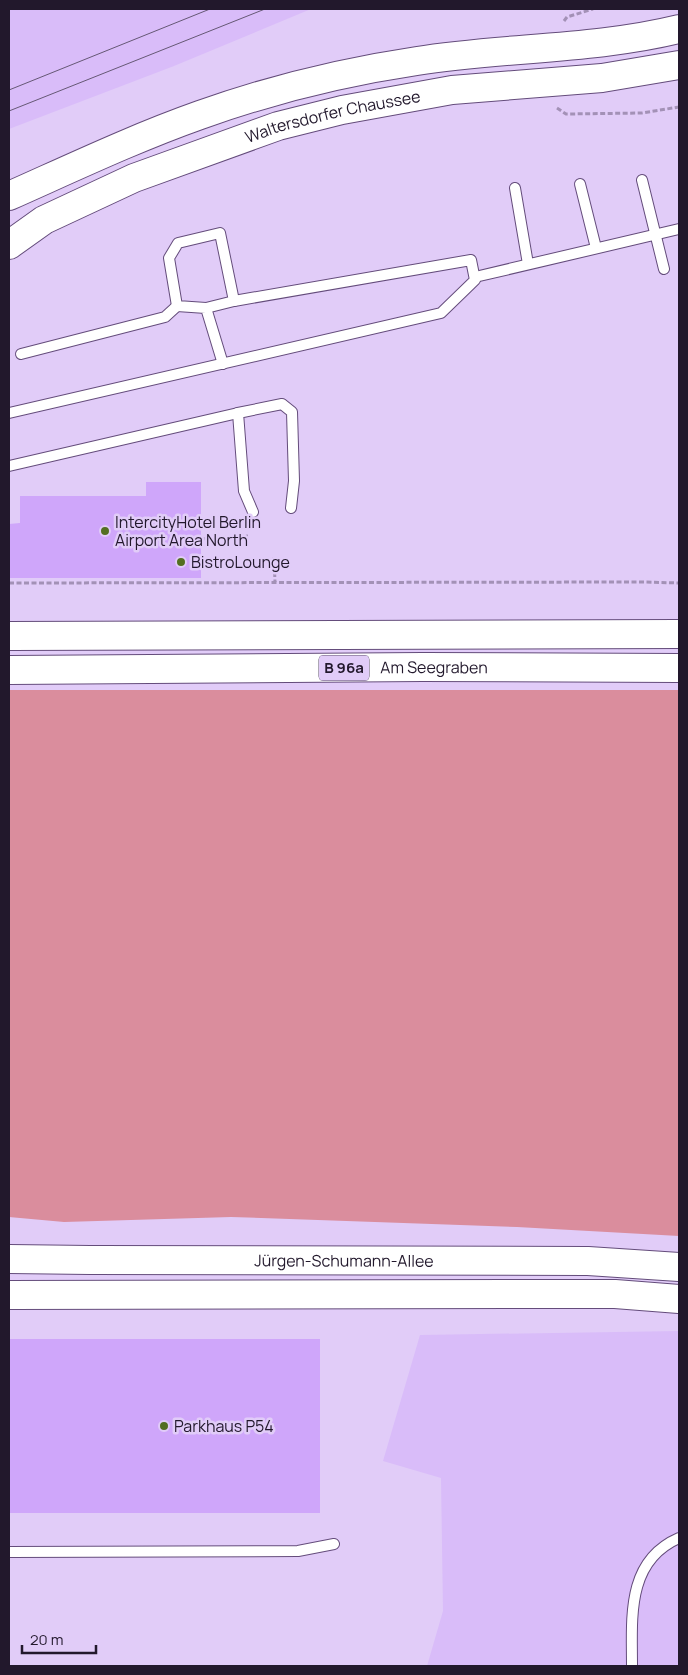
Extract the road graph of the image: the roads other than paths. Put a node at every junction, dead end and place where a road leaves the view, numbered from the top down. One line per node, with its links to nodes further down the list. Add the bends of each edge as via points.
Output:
1 (679, 29): 6 (main road, via 613,42 419,60 345,73 201,115)
2 (679, 65): 9 (main road, Waltersdorfer Chaussee, via 602,78 452,90 342,110 287,124 134,178 44,220)
3 (642, 180): 8 (lane)
4 (580, 184): 10 (lane)
5 (515, 188): 11 (lane)
6 (9, 196)
7 (679, 229): 8 (lane)
8 (655, 234): 10 (lane); 12 (lane)
9 (9, 245)
10 (596, 248): 11 (lane)
11 (528, 264): 13 (lane)
12 (664, 269)
13 (475, 277): 14 (lane, via 471,260); 18 (lane, via 441,313)
14 (234, 301): 15 (lane, via 220,233 178,243 169,258); 16 (lane)
15 (177, 306): 16 (lane); 17 (lane, via 165,317)
16 (206, 308): 18 (lane)
17 (21, 354)
18 (223, 364): 19 (lane)
19 (9, 413)
20 (238, 413): 21 (lane); 22 (lane, via 282,404 292,412 294,481); 23 (lane, via 244,491)
21 (9, 466)
22 (291, 508)
23 (253, 512)
24 (679, 634): 25 (main road, Am Seegraben / B 96a)
25 (9, 636)
26 (679, 668): 27 (main road, Am Seegraben / B 96a)
27 (9, 670)
28 (9, 1259): 29 (main road, Jürgen-Schumann-Allee, via 588,1261)
29 (679, 1267)
30 (9, 1295): 31 (main road, Jürgen-Schumann-Allee, via 615,1294)
31 (679, 1299)
32 (679, 1538): 35 (lane, via 654,1554 636,1588 632,1608)
33 (334, 1544): 34 (lane, via 298,1551)
34 (9, 1552)
35 (632, 1666)

